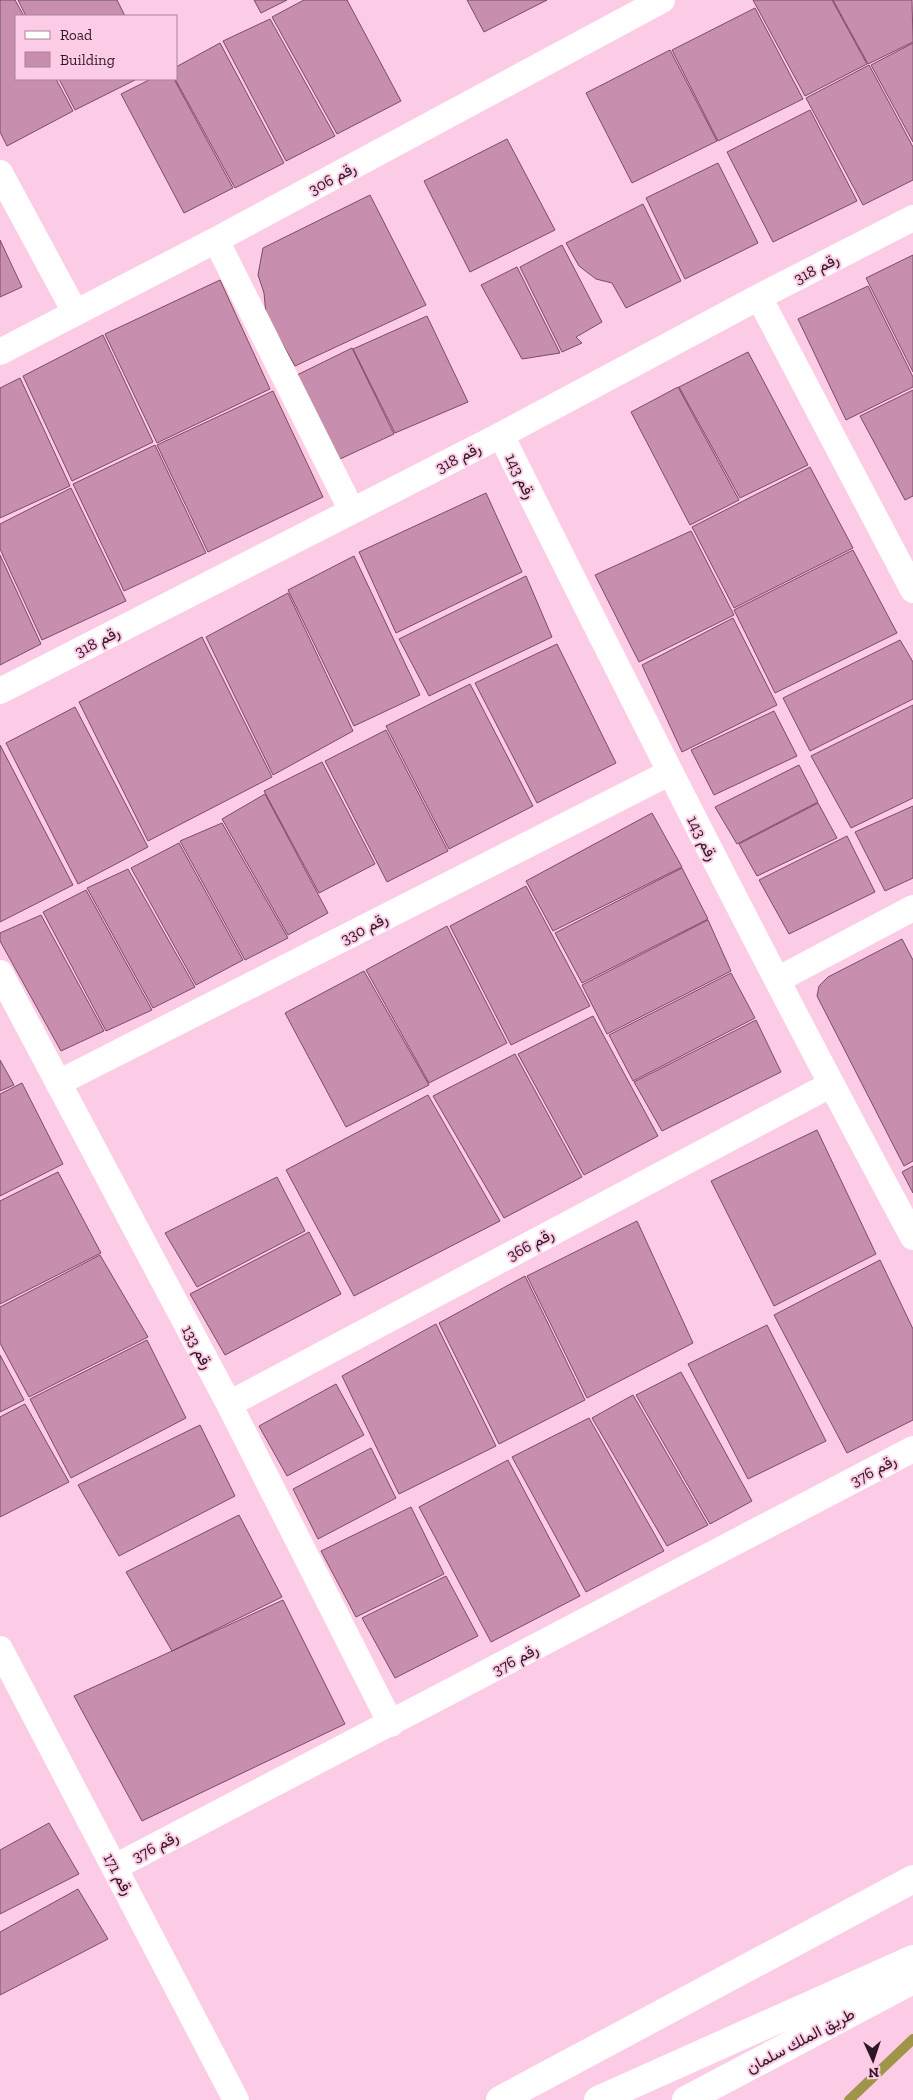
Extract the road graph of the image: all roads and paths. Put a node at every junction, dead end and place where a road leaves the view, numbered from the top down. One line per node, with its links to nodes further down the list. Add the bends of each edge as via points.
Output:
1 (662, 0): 4 (street, رقم 306)
2 (0, 173): 6 (street)
3 (913, 218): 5 (street, رقم 318)
4 (216, 240): 6 (street, رقم 306); 9 (street)
5 (758, 297): 8 (street, رقم 318); 10 (street)
6 (75, 312): 7 (street, رقم 306)
7 (0, 352)
8 (501, 435): 9 (street, رقم 318); 12 (street, رقم 143)
9 (352, 511): 11 (street, رقم 318)
10 (913, 590)
11 (0, 691)
12 (669, 773): 15 (street, رقم 143); 16 (street, رقم 330)
13 (913, 908): 15 (street)
14 (0, 973): 16 (street, رقم 133)
15 (777, 980): 17 (street, رقم 143)
16 (58, 1083): 19 (street, رقم 133)
17 (830, 1085): 18 (street, رقم 143); 19 (street, رقم 366)
18 (913, 1237)
19 (229, 1404): 22 (street, رقم 133)
20 (913, 1449): 22 (street, رقم 376)
21 (0, 1649): 23 (street, رقم 171)
22 (391, 1724): 23 (street, رقم 376)
23 (115, 1867): 27 (street, رقم 171)
24 (913, 1878): 28 (main road)
25 (913, 1959): 29 (main road)
26 (913, 1980): 30 (main road, طريق الملك سلمان)
27 (236, 2100)
28 (500, 2100)
29 (598, 2100)
30 (686, 2100)

